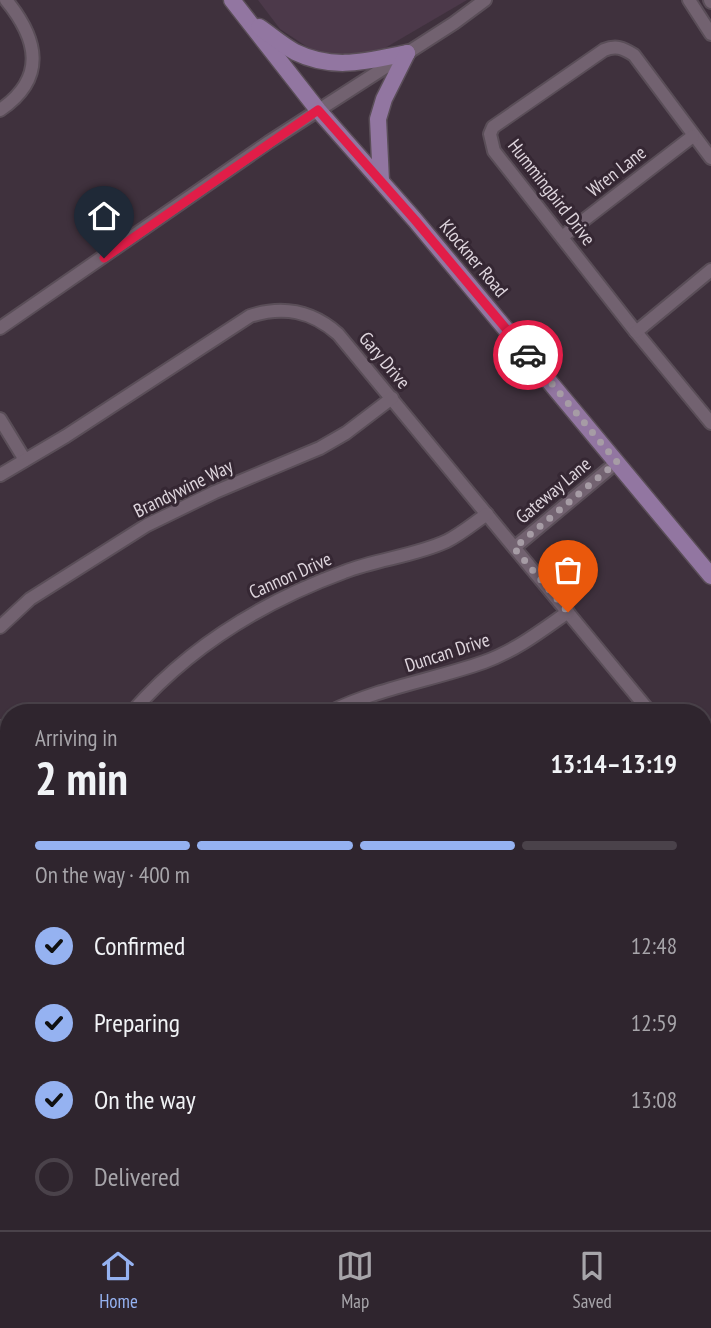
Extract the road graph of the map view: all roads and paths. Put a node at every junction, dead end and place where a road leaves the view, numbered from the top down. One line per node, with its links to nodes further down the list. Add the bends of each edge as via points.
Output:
1 (6, 0): 8 (street, via 25,25 33,59 26,84)
2 (232, 0): 5 (main road, Klockner Road)
3 (485, 0): 7 (street)
4 (691, 1): 6 (street)
5 (246, 18): 7 (main road, via 294,51 314,58 345,64); 9 (main road, Klockner Road)
6 (711, 34)
7 (407, 53): 9 (street); 12 (main road, via 378,119)
8 (0, 110)
9 (318, 110): 12 (main road, Klockner Road); 15 (street)
10 (693, 136): 11 (street, Hummingbird Drive); 13 (street, Wren Lane); 13 (street, Hummingbird Drive, via 634,55 614,46 493,127 494,150)
11 (711, 158)
12 (381, 181): 22 (main road, Klockner Road)
13 (562, 237): 16 (street, Hummingbird Drive)
14 (711, 270): 16 (street)
15 (0, 328)
16 (636, 332): 18 (street, Hummingbird Drive)
17 (392, 398): 21 (street, Gary Drive, via 327,325 291,310 263,312 238,323); 24 (street, Gary Drive); 28 (street, Brandywine Way, via 320,448 147,525 30,599)
18 (706, 407): 20 (street, Hummingbird Drive)
19 (0, 419): 21 (street)
20 (711, 423)
21 (25, 460): 23 (street, Gary Drive)
22 (617, 462): 25 (street, Gateway Lane); 26 (main road, Klockner Road)
23 (0, 475)
24 (487, 514): 25 (street, Gary Drive); 29 (street, Cannon Drive, via 443,542 347,571 250,614 193,653)
25 (514, 548): 27 (street, Gary Drive)
26 (711, 576)
27 (568, 612): 30 (street, Duncan Drive, via 486,662); 31 (street, Gary Drive)
28 (0, 626)
29 (140, 704)
30 (350, 704)
31 (638, 704)

